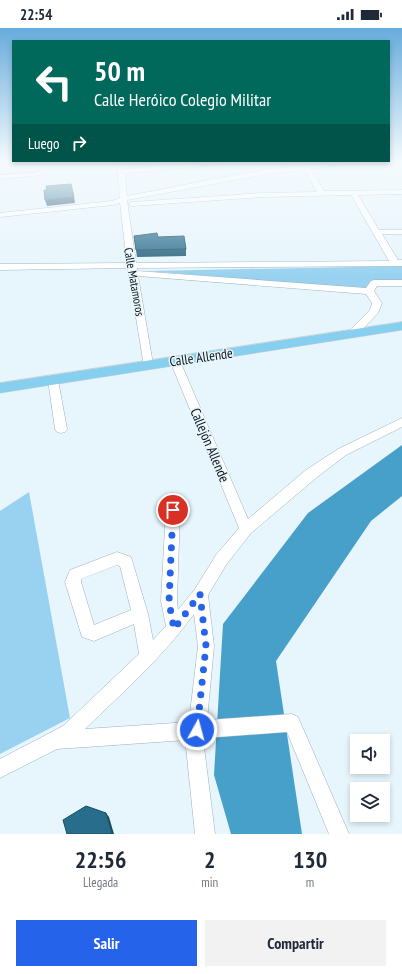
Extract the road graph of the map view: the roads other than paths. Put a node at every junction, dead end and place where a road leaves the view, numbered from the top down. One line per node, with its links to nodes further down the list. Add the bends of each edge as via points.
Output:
1 (130, 201): 4 (street)
2 (151, 201): 4 (street)
3 (358, 201): 6 (street)
4 (123, 202): 5 (street); 10 (street, Calle Matamoros)
5 (0, 215)
6 (378, 232): 7 (street); 8 (street)
7 (402, 232)
8 (398, 263): 10 (street)
9 (0, 267): 10 (street)
10 (131, 269): 12 (street); 16 (street, Calle Matamoros)
11 (402, 283): 12 (street, via 374,283)
12 (369, 292): 14 (street, via 377,303 375,311)
13 (402, 326): 14 (main road, Calle Allende)
14 (352, 334): 15 (main road, Calle Allende)
15 (175, 360): 16 (main road, Calle Allende); 22 (street, Callejón Allende)
16 (148, 364): 17 (main road, Calle Allende)
17 (53, 380): 18 (main road, Calle Allende); 20 (street)
18 (0, 388)
19 (402, 422): 22 (street, via 342,452 311,474)
20 (62, 429)
21 (173, 510): 25 (street, via 169,602)
22 (246, 529): 23 (street, via 221,560)
23 (200, 594): 25 (street); 27 (street, via 206,646)
24 (140, 614): 24 (street, via 126,562 117,558 75,575 73,582 88,630 94,633); 26 (street)
25 (174, 629): 26 (street)
26 (148, 657): 28 (street, via 69,732)
27 (202, 730): 28 (street); 30 (street, via 195,747); 31 (street, via 292,723)
28 (53, 741): 29 (street)
29 (0, 769)
30 (205, 834)
31 (339, 834)

